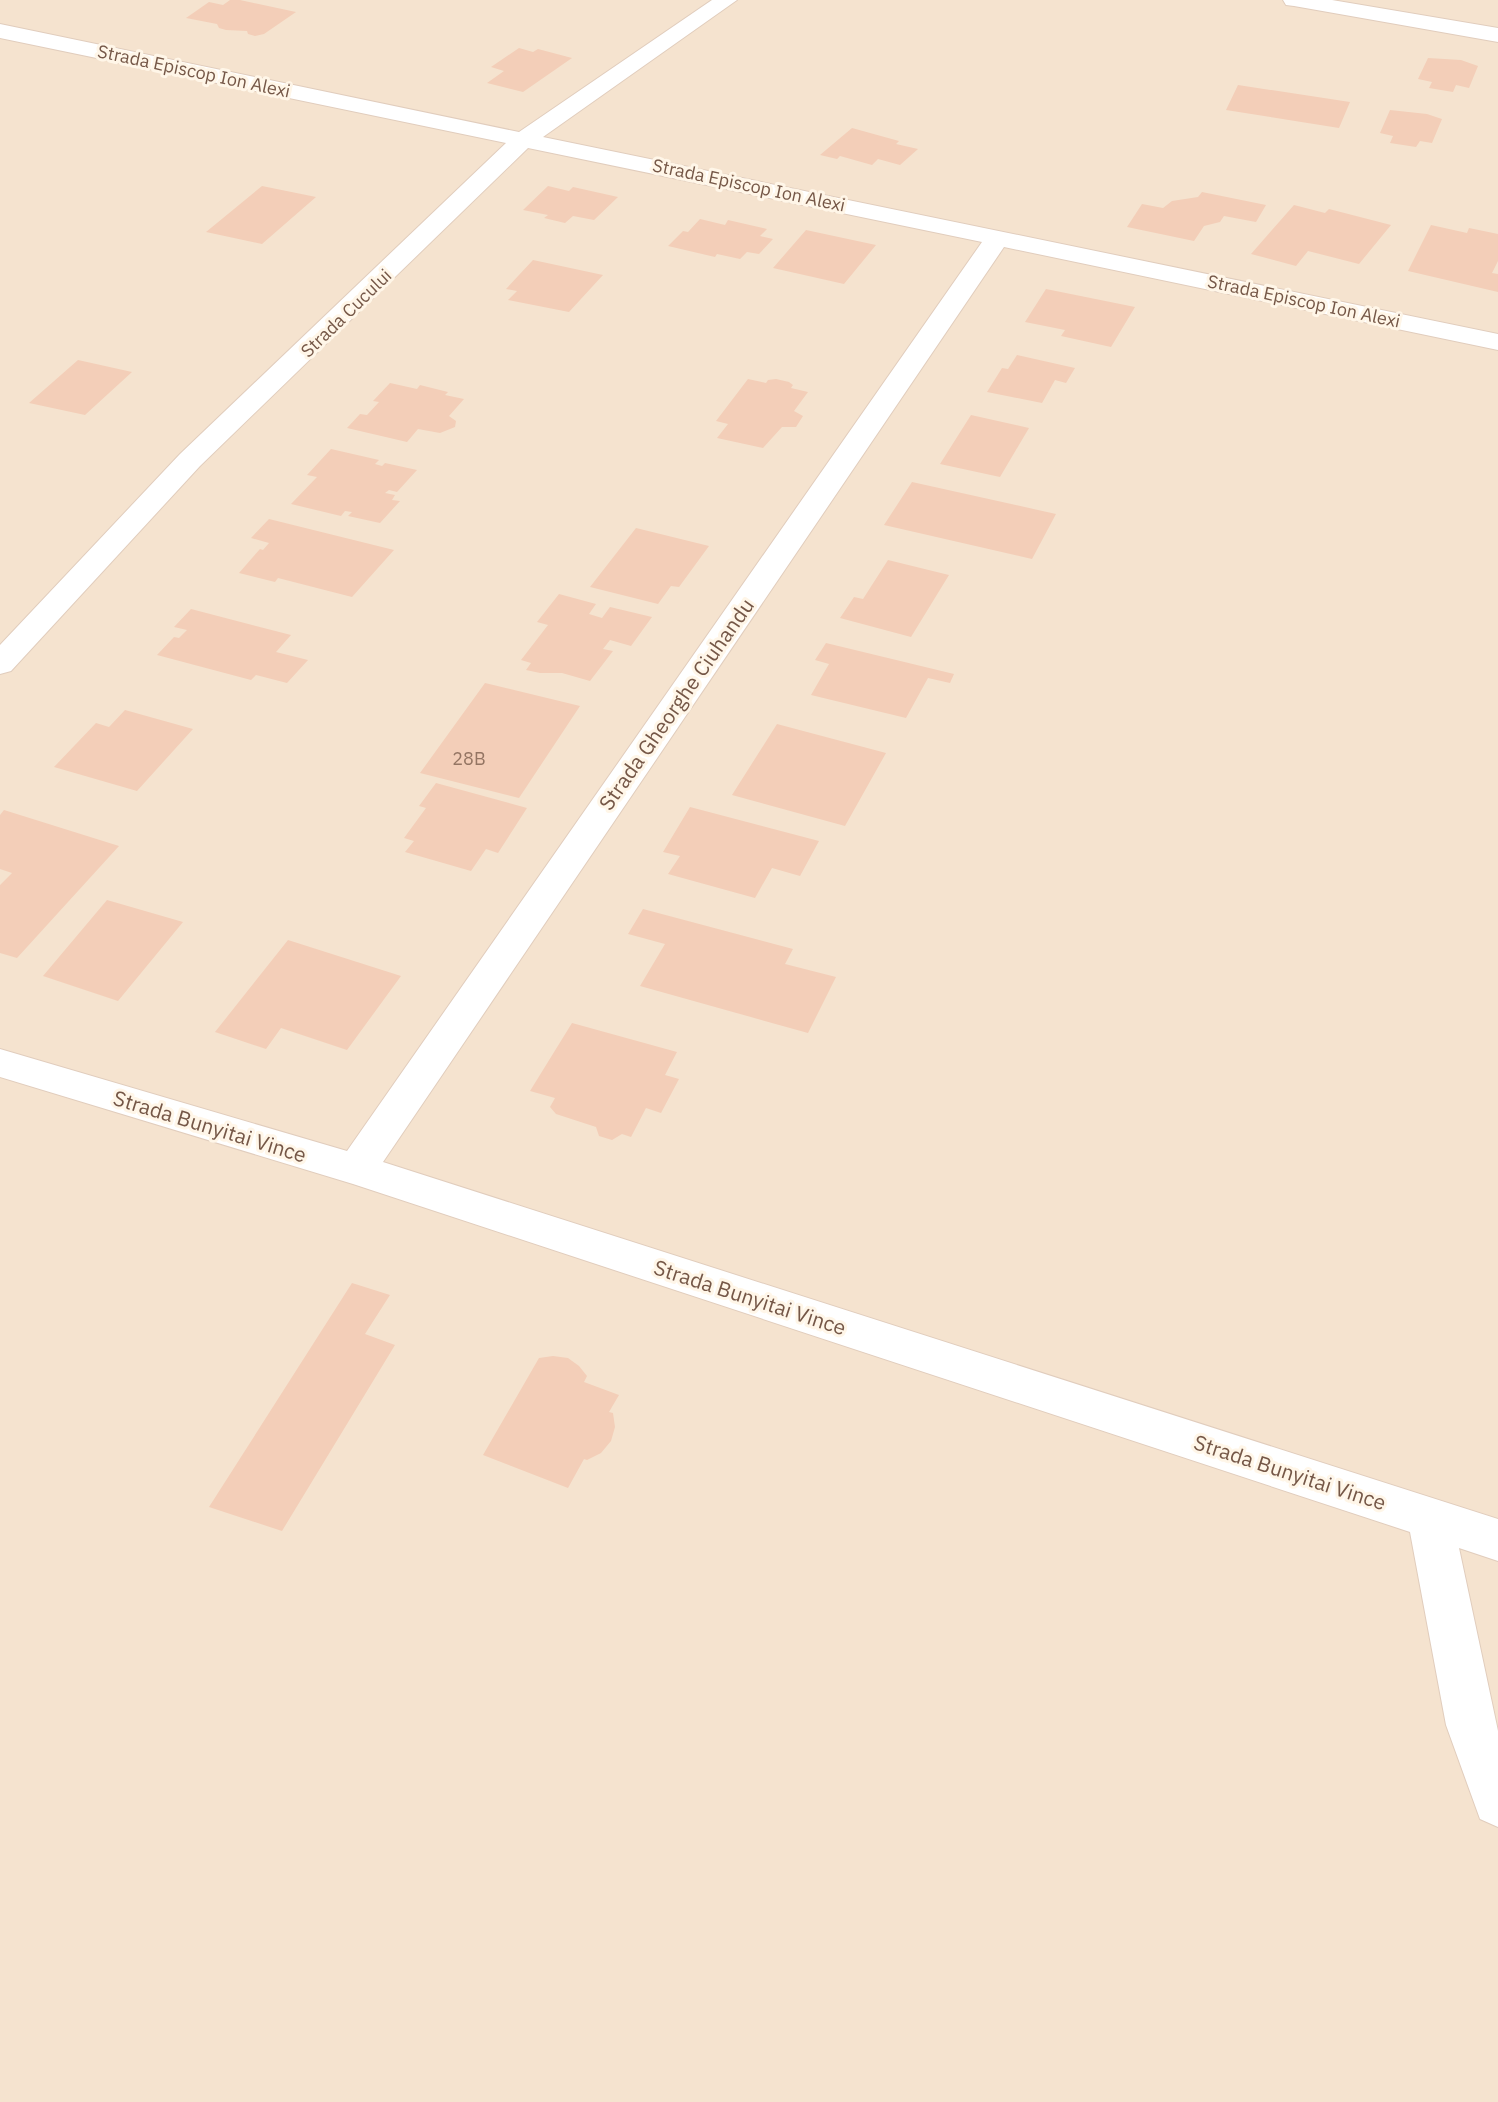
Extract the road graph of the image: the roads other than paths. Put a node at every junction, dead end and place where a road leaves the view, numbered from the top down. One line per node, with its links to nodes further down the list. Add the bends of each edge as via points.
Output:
1 (726, 0): 5 (street, Strada Cucului)
2 (1294, 0): 4 (street)
3 (0, 31): 5 (street, Strada Episcop Ion Alexi)
4 (1498, 35)
5 (525, 138): 6 (street, Strada Episcop Ion Alexi); 8 (street, Strada Cucului, via 190,460)
6 (996, 239): 7 (street, Strada Episcop Ion Alexi); 10 (street, Strada Gheorghe Ciuhandu)
7 (1498, 342)
8 (0, 664)
9 (0, 1063): 10 (street, Strada Bunyitai Vince)
10 (356, 1169): 11 (street, Strada Bunyitai Vince)
11 (1430, 1517): 12 (street, Strada Bunyitai Vince); 13 (street, via 1471,1725)
12 (1498, 1540)
13 (1498, 1802)

